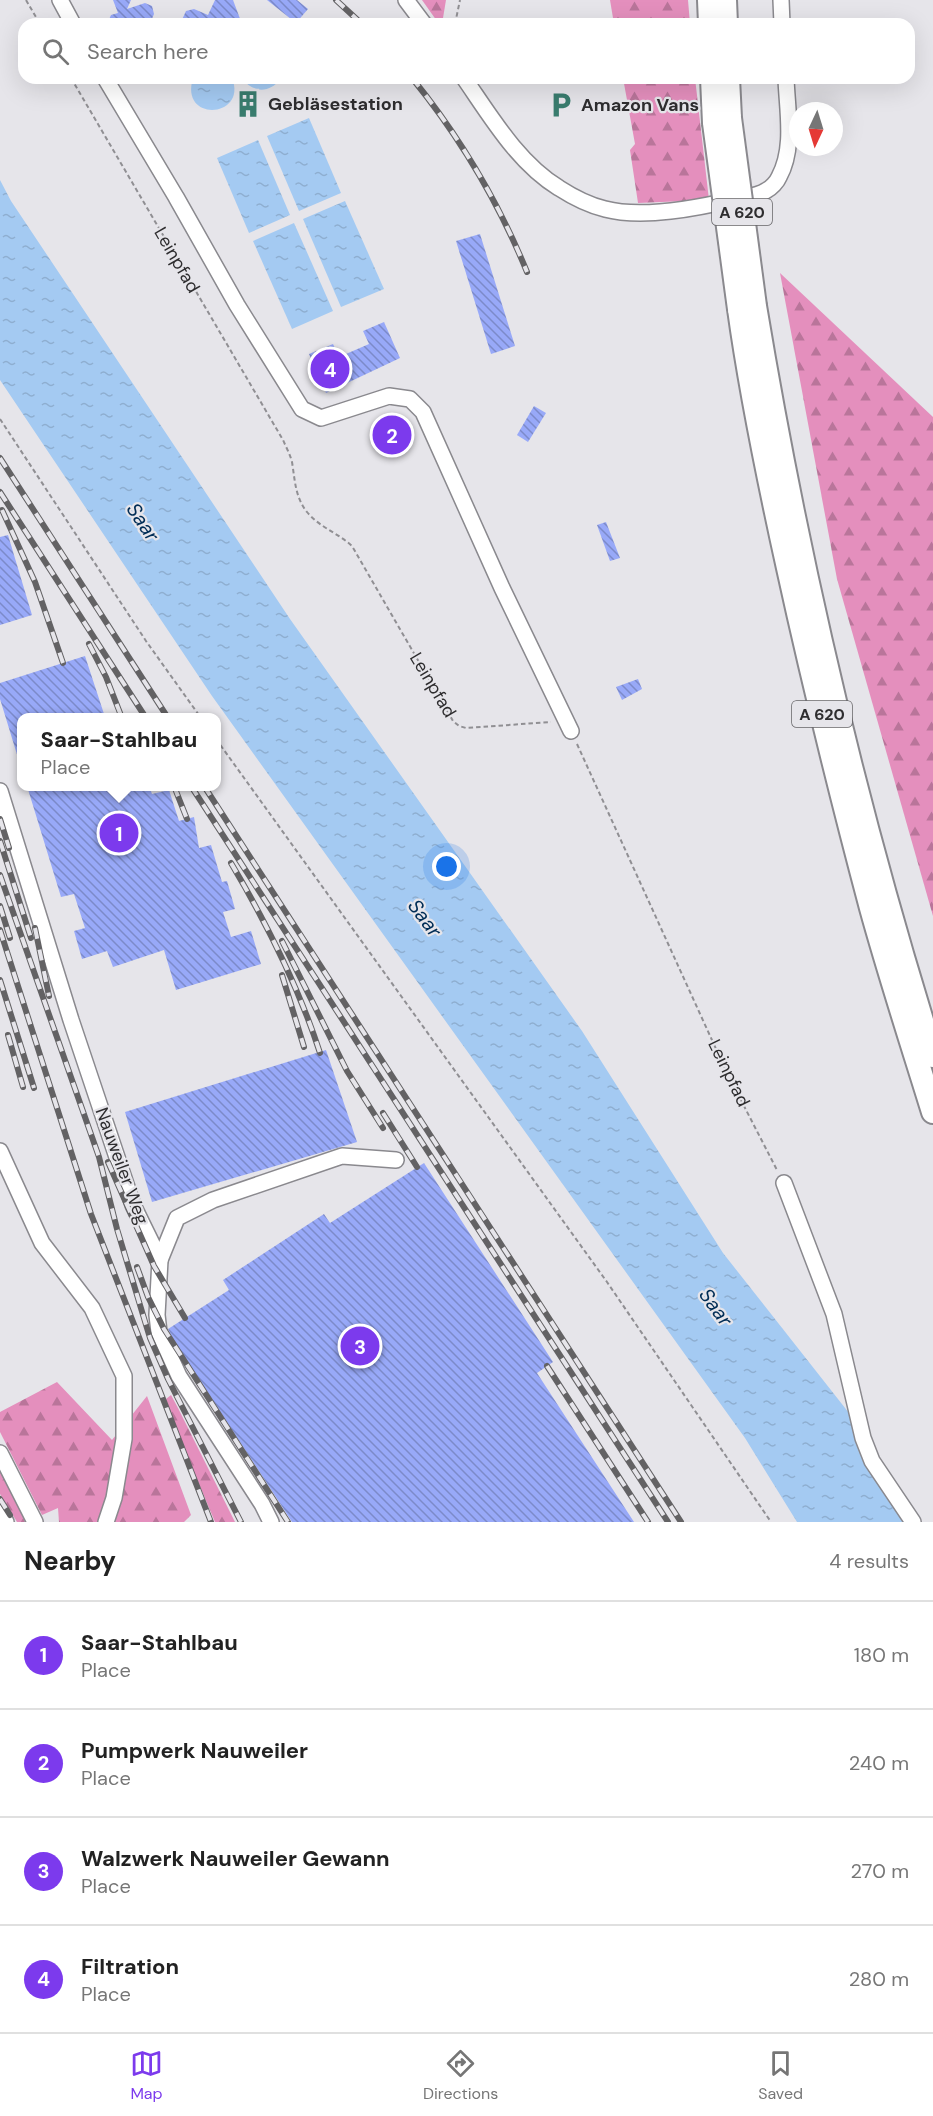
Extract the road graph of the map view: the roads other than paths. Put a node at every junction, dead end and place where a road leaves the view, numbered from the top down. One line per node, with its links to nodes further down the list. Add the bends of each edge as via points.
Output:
1 (60, 0): 6 (street)
2 (406, 0): 7 (street)
3 (709, 0): 8 (highway)
4 (725, 0): 9 (highway)
5 (781, 0): 10 (street)
6 (70, 18)
7 (420, 18)
8 (710, 18)
9 (726, 18)
10 (782, 18)
11 (109, 84): 18 (street, via 302,409 321,418 389,396 410,399 423,412)
12 (468, 84): 15 (street, via 499,129 532,167 556,187 606,210 636,212 702,207 767,191 778,179 787,158)
13 (713, 84): 16 (highway, A 620)
14 (727, 84): 16 (highway, A 620)
15 (786, 84)
16 (722, 121): 17 (highway, A 620, bridge)
17 (747, 307): 20 (highway, A 620, via 851,767); 21 (highway, A 620, via 747,368 825,725 872,910)
18 (571, 731)
19 (0, 791): 25 (street, Nauweiler Weg, via 133,1205)
20 (933, 1056)
21 (933, 1112)
22 (0, 1151): 30 (street, via 42,1243 92,1308 124,1376 124,1439)
23 (396, 1160): 25 (street, via 342,1156 213,1200 177,1218)
24 (784, 1184): 32 (street, via 834,1314 863,1438 872,1461)
25 (160, 1260): 31 (street, Nauweiler Weg, via 157,1315 168,1355)
26 (0, 1453): 29 (street)
27 (0, 1512): 28 (street)
28 (6, 1522)
29 (35, 1522)
30 (106, 1522)
31 (271, 1522)
32 (912, 1522)

